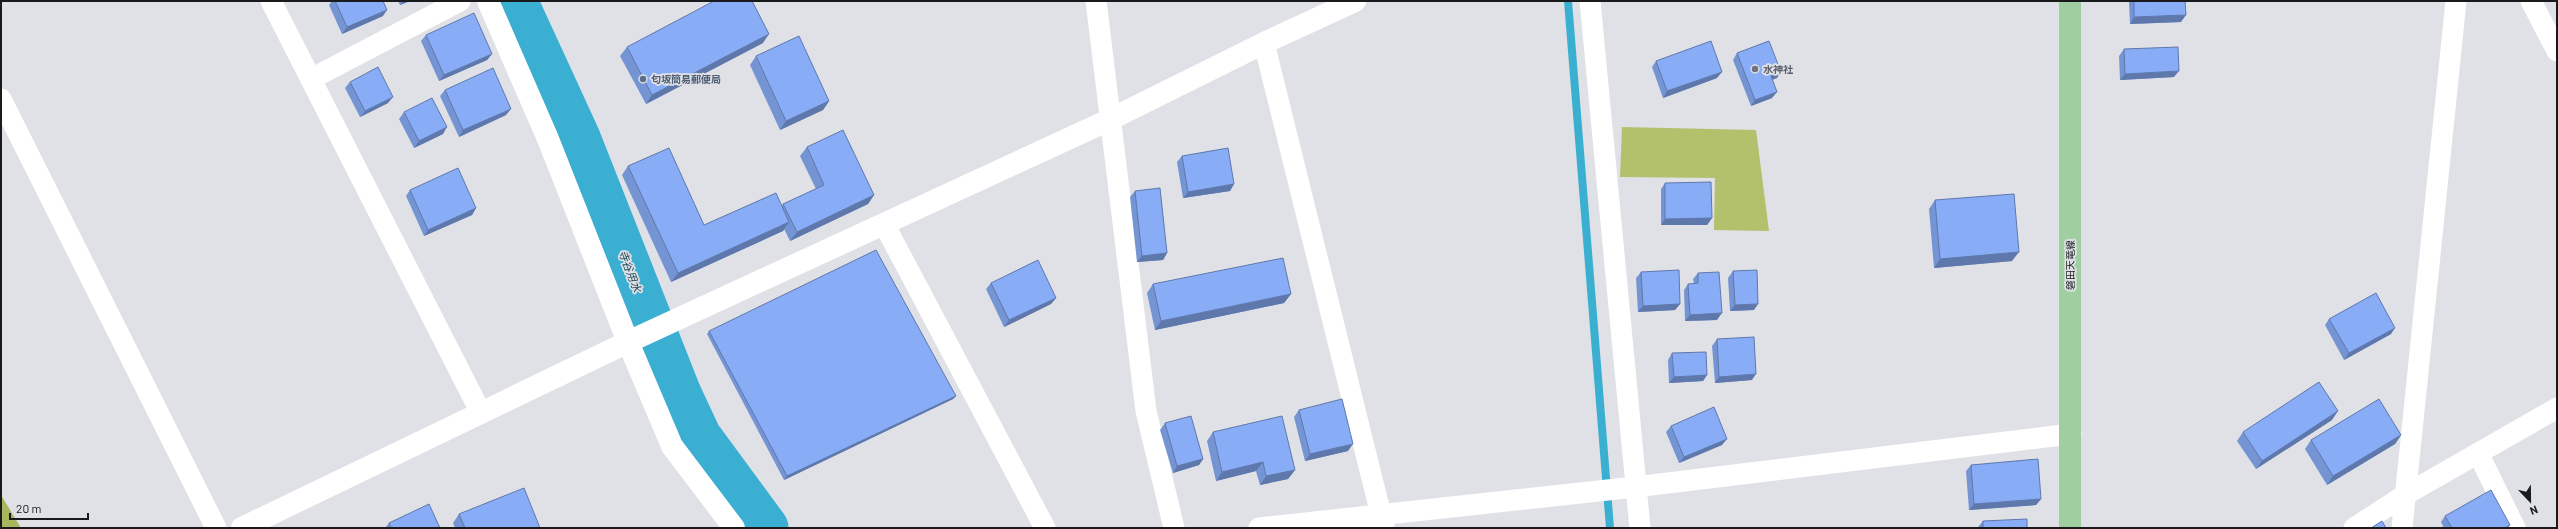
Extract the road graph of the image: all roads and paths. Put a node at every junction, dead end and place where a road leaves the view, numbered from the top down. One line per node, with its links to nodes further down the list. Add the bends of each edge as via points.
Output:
1 (271, 1): 12 (street)
2 (460, 1): 12 (street)
3 (488, 1): 16 (street, via 548,139)
4 (1096, 1): 14 (street)
5 (1355, 1): 10 (street)
6 (1590, 1): 21 (street)
7 (2070, 1): 19 (main road, 磐田天竜線)
8 (2456, 1): 22 (street)
9 (2531, 1): 11 (street)
10 (1264, 43): 14 (street); 23 (street)
11 (2557, 51)
12 (311, 79): 18 (street)
13 (1, 99): 24 (street)
14 (1109, 120): 15 (street); 28 (street, via 1146,411)
15 (884, 224): 16 (street); 27 (street)
16 (628, 342): 18 (street); 26 (street, via 672,446)
17 (2557, 408): 20 (street)
18 (481, 413): 25 (street)
19 (2071, 434): 21 (street); 31 (main road, 磐田天竜線)
20 (2478, 453): 22 (street); 34 (street)
21 (1635, 487): 23 (street); 30 (street)
22 (2405, 495): 32 (street); 33 (street)
23 (1383, 521): 29 (street)
24 (216, 528)
25 (242, 528)
26 (734, 528)
27 (1045, 528)
28 (1174, 528)
29 (1259, 528)
30 (1640, 528)
31 (2070, 528)
32 (2354, 528)
33 (2402, 528)
34 (2515, 528)

